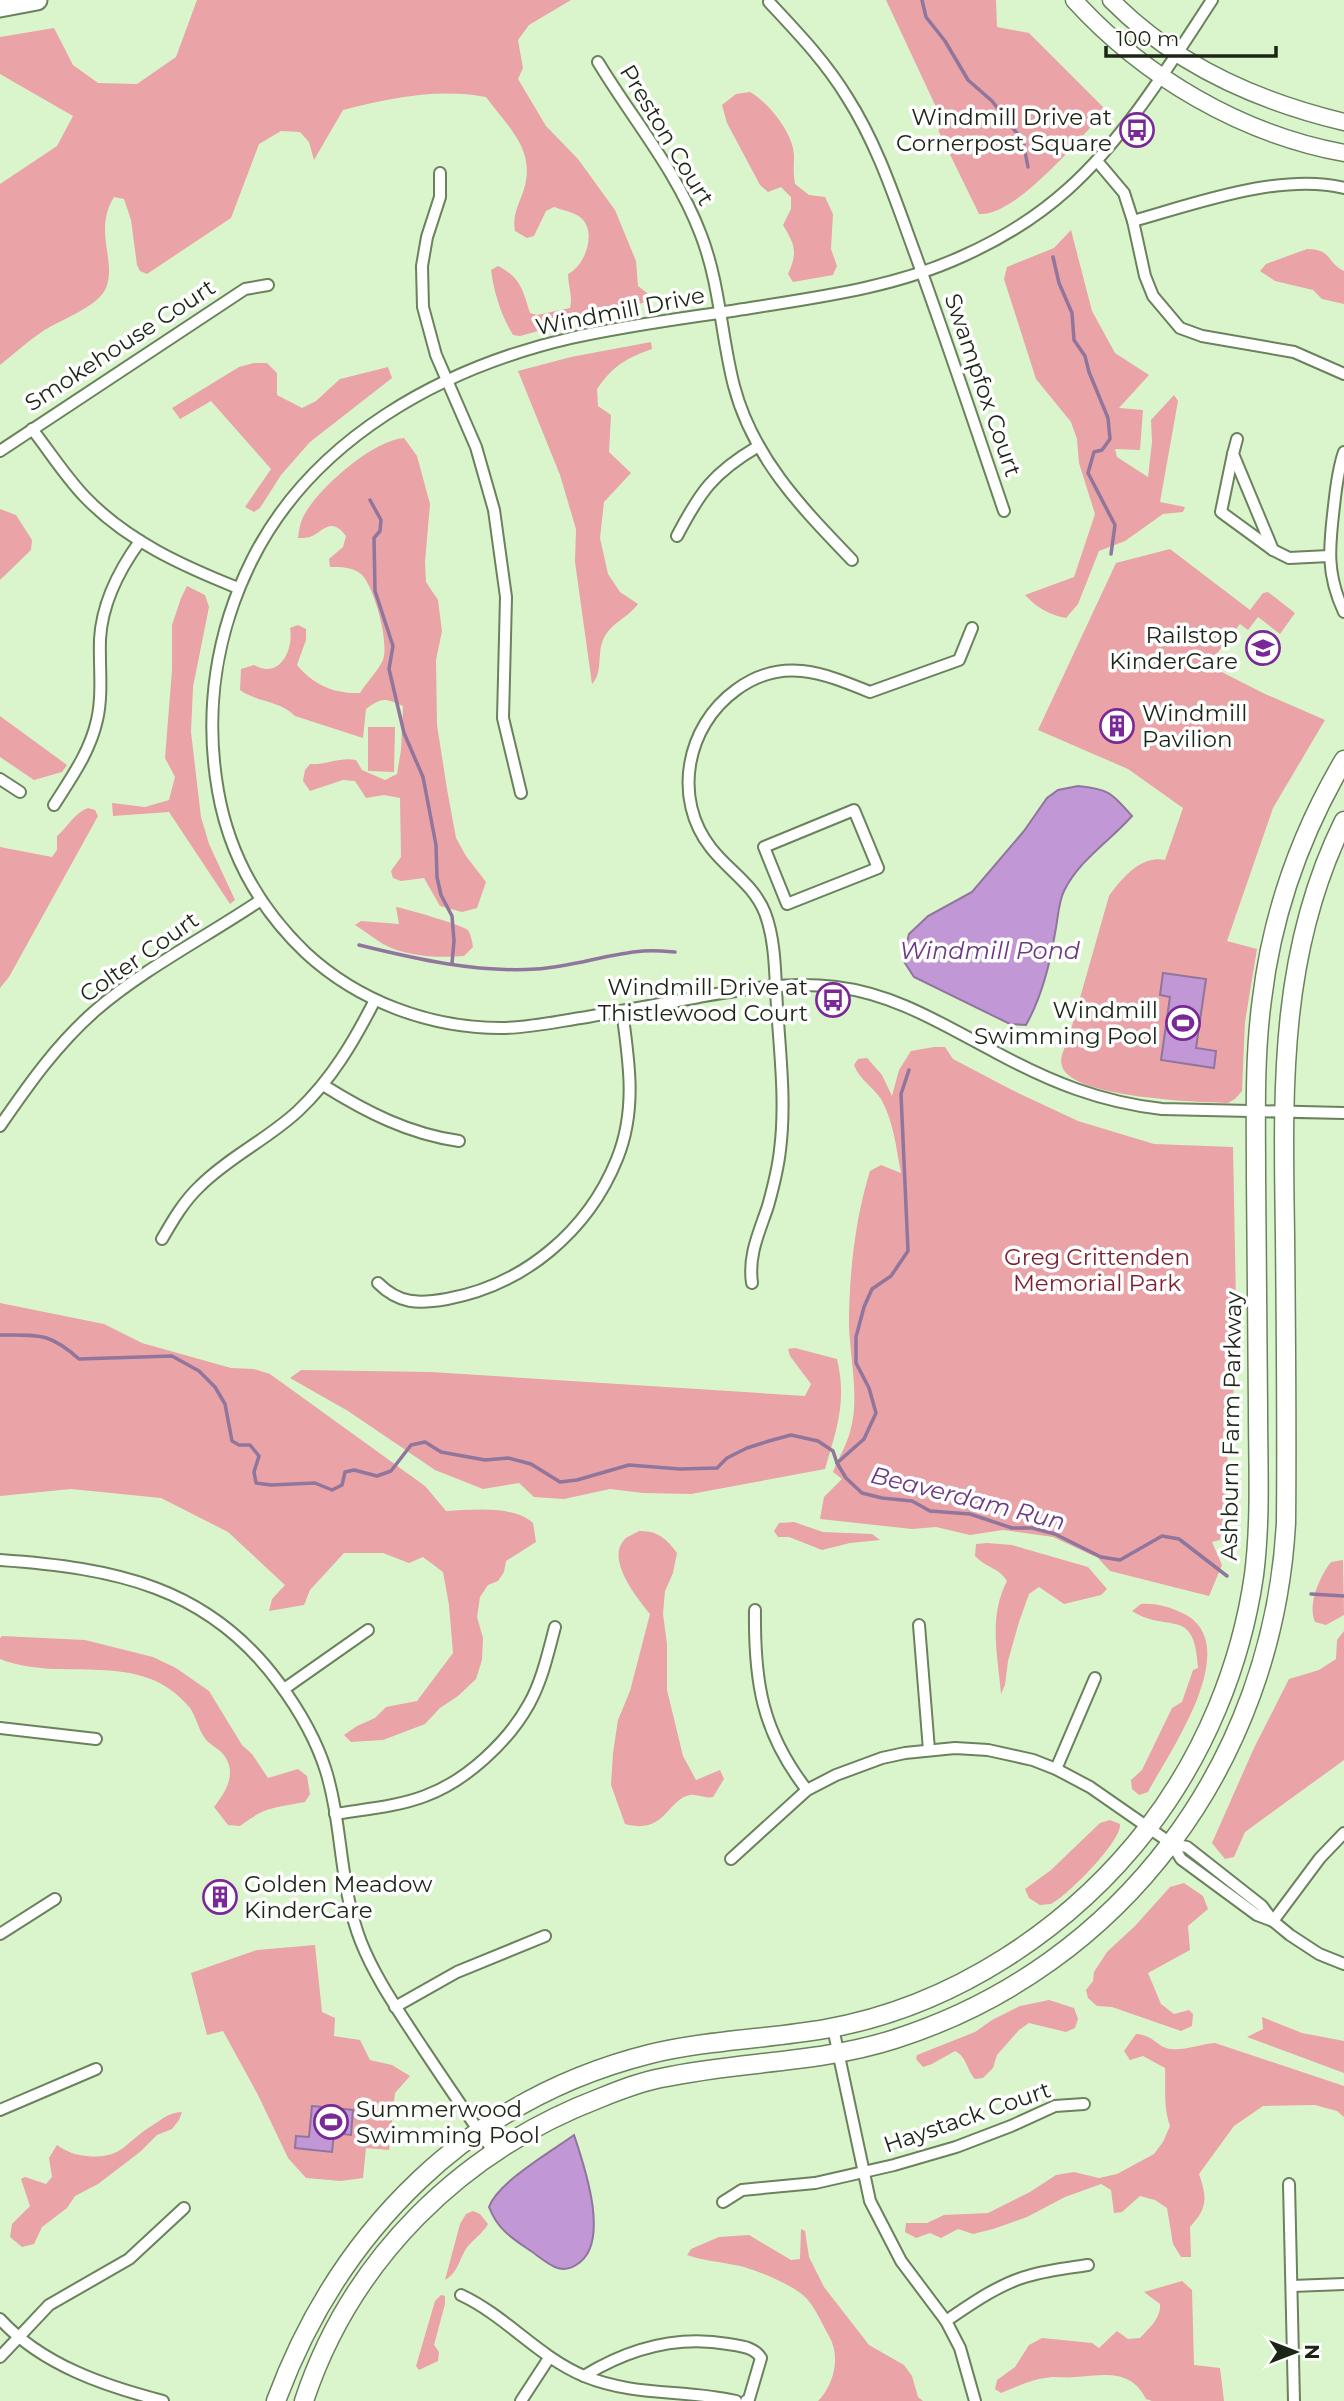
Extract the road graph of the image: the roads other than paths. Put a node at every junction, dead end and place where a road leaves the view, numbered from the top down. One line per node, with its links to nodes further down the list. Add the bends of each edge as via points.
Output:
1 (37, 0): 6 (highway)
2 (1074, 0): 9 (main road, via 1108,36)
3 (1111, 0): 7 (main road)
4 (1212, 0): 7 (street, Windmill Drive)
5 (769, 2): 16 (street, Swampfox Court, via 823,63 861,120)
6 (0, 7)
7 (1175, 53): 9 (street, Windmill Drive); 10 (main road, via 1256,96)
8 (598, 62): 18 (street, Preston Court, via 690,206)
9 (1160, 76): 11 (main road, via 1249,123); 12 (street, Windmill Drive)
10 (1344, 122)
11 (1344, 153)
12 (1097, 161): 15 (street, via 1124,193); 16 (street, Windmill Drive, via 1020,226)
13 (440, 173): 20 (street, via 440,197 427,237 421,290 427,330)
14 (1344, 188): 15 (street, via 1279,185)
15 (1133, 221): 19 (street, via 1153,296 1180,328 1294,352)
16 (922, 274): 18 (street, Windmill Drive); 27 (street, Swampfox Court)
17 (268, 285): 21 (street, Smokehouse Court, via 245,289)
18 (721, 313): 20 (street, Windmill Drive, via 552,343); 23 (street, Preston Court, via 733,385)
19 (1344, 374)
20 (448, 381): 33 (street, Windmill Drive, via 364,428 314,471 274,520); 39 (street, via 480,458 494,510 506,597 503,718)
21 (32, 429): 24 (street, Smokehouse Court); 29 (street, via 85,497)
22 (1237, 439): 26 (street)
23 (757, 447): 28 (street, via 709,483); 32 (street, Preston Court, via 783,485)
24 (0, 451)
25 (1344, 452): 31 (street)
26 (1233, 454): 30 (street); 30 (street, via 1221,512)
27 (1004, 511)
28 (677, 536)
29 (140, 541): 33 (street); 40 (street, via 114,584 104,615 95,730)
30 (1273, 550): 31 (street, via 1289,558)
31 (1329, 556): 34 (street, via 1332,584)
32 (852, 561)
33 (238, 588): 42 (street, Windmill Drive, via 217,662 213,755 231,843)
34 (1344, 612)
35 (972, 628): 44 (street, via 959,660 870,692 819,672 782,671 739,687 706,720 689,764 694,819 709,846 747,884)
36 (1344, 760): 49 (main road, Ashburn Farm Parkway, via 1306,837 1270,949 1258,1033)
37 (0, 779): 38 (street)
38 (20, 792)
39 (521, 793)
40 (54, 805)
41 (1344, 821): 50 (main road, via 1313,898 1295,969)
42 (261, 900): 46 (street, Windmill Drive, via 312,958); 52 (street, Colter Court, via 94,1011 40,1068)
43 (787, 904): 43 (street, via 764,847 855,810 878,868); 44 (street)
44 (765, 913): 45 (street)
45 (775, 985): 47 (street, Windmill Drive); 49 (street, Windmill Drive, via 837,987 893,1000 1089,1095 1162,1109); 56 (street, via 782,1130 776,1177 752,1249)
46 (375, 1000): 47 (street, Windmill Drive, via 424,1018 475,1027 545,1024); 48 (street)
47 (622, 1011): 55 (street, via 631,1077 627,1125 609,1178 574,1229 536,1263 468,1294 410,1302 390,1295)
48 (323, 1086): 53 (street, via 379,1118); 54 (street, via 272,1133 200,1186)
49 (1256, 1111): 50 (street, Windmill Drive); 70 (main road, Ashburn Farm Parkway, via 1258,1492 1253,1576 1235,1658 1210,1724)
50 (1283, 1112): 51 (street, Windmill Drive); 72 (main road, via 1286,1523 1281,1581 1262,1668 1237,1734 1208,1790)
51 (1344, 1113)
52 (0, 1126)
53 (460, 1141)
54 (162, 1238)
55 (378, 1283)
56 (752, 1283)
57 (0, 1560): 63 (street, via 106,1573 175,1595 234,1633)
58 (755, 1610): 68 (street, via 761,1702 779,1746)
59 (919, 1625): 66 (street)
60 (555, 1627): 69 (street, via 528,1706 485,1757 424,1797)
61 (368, 1630): 63 (street)
62 (1095, 1678): 67 (street)
63 (284, 1689): 69 (street, via 317,1747)
64 (0, 1728): 65 (street)
65 (96, 1739)
66 (929, 1749): 67 (street, via 988,1750); 68 (street, via 870,1762)
67 (1056, 1769): 70 (street)
68 (807, 1790): 73 (street)
69 (335, 1814): 79 (street, via 356,1926 376,1976)
70 (1149, 1827): 72 (street); 80 (main road, Ashburn Farm Parkway, via 1074,1907 1022,1946 966,1980 907,2006)
71 (1344, 1833): 75 (street)
72 (1172, 1844): 75 (street, via 1181,1860 1257,1915); 81 (main road, via 1103,1917 1031,1975 938,2024)
73 (731, 1859)
74 (55, 1899): 76 (street)
75 (1273, 1921): 78 (street, via 1319,1954)
76 (0, 1934)
77 (545, 1936): 79 (street, via 457,1972)
78 (1344, 1964)
79 (395, 2007): 85 (street)
80 (832, 2028): 81 (street); 85 (main road, Ashburn Farm Parkway, via 703,2043 624,2062 568,2082)
81 (838, 2054): 86 (main road, via 657,2079 579,2106); 87 (street)
82 (96, 2069): 84 (street)
83 (1084, 2104): 87 (street, Haystack Court, via 1055,2106 956,2147)
84 (0, 2110)
85 (479, 2131): 86 (street); 103 (main road, Ashburn Farm Parkway, via 410,2188 368,2234 314,2315)
86 (494, 2152): 104 (main road, via 432,2201 375,2262 334,2330)
87 (863, 2173): 89 (street, Haystack Court, via 742,2190); 96 (street, via 891,2244)
88 (1289, 2184): 93 (street)
89 (723, 2202)
90 (184, 2208): 97 (street, via 129,2259 61,2297)
91 (1088, 2265): 96 (street, via 1014,2281)
92 (1344, 2284): 93 (street)
93 (1292, 2286): 109 (street)
94 (461, 2295): 99 (street, via 498,2317)
95 (0, 2319): 97 (street)
96 (946, 2321): 108 (street, via 960,2348)
97 (18, 2335): 98 (street); 101 (street, via 56,2362)
98 (0, 2357)
99 (549, 2358): 100 (street); 105 (street)
100 (584, 2376): 106 (street, via 625,2389); 107 (street, via 643,2348 713,2341 749,2348 761,2358)
101 (127, 2396): 102 (street)
102 (163, 2401)
103 (276, 2401)
104 (304, 2401)
105 (522, 2401)
106 (736, 2401)
107 (746, 2401)
108 (975, 2401)
109 (1294, 2401)

